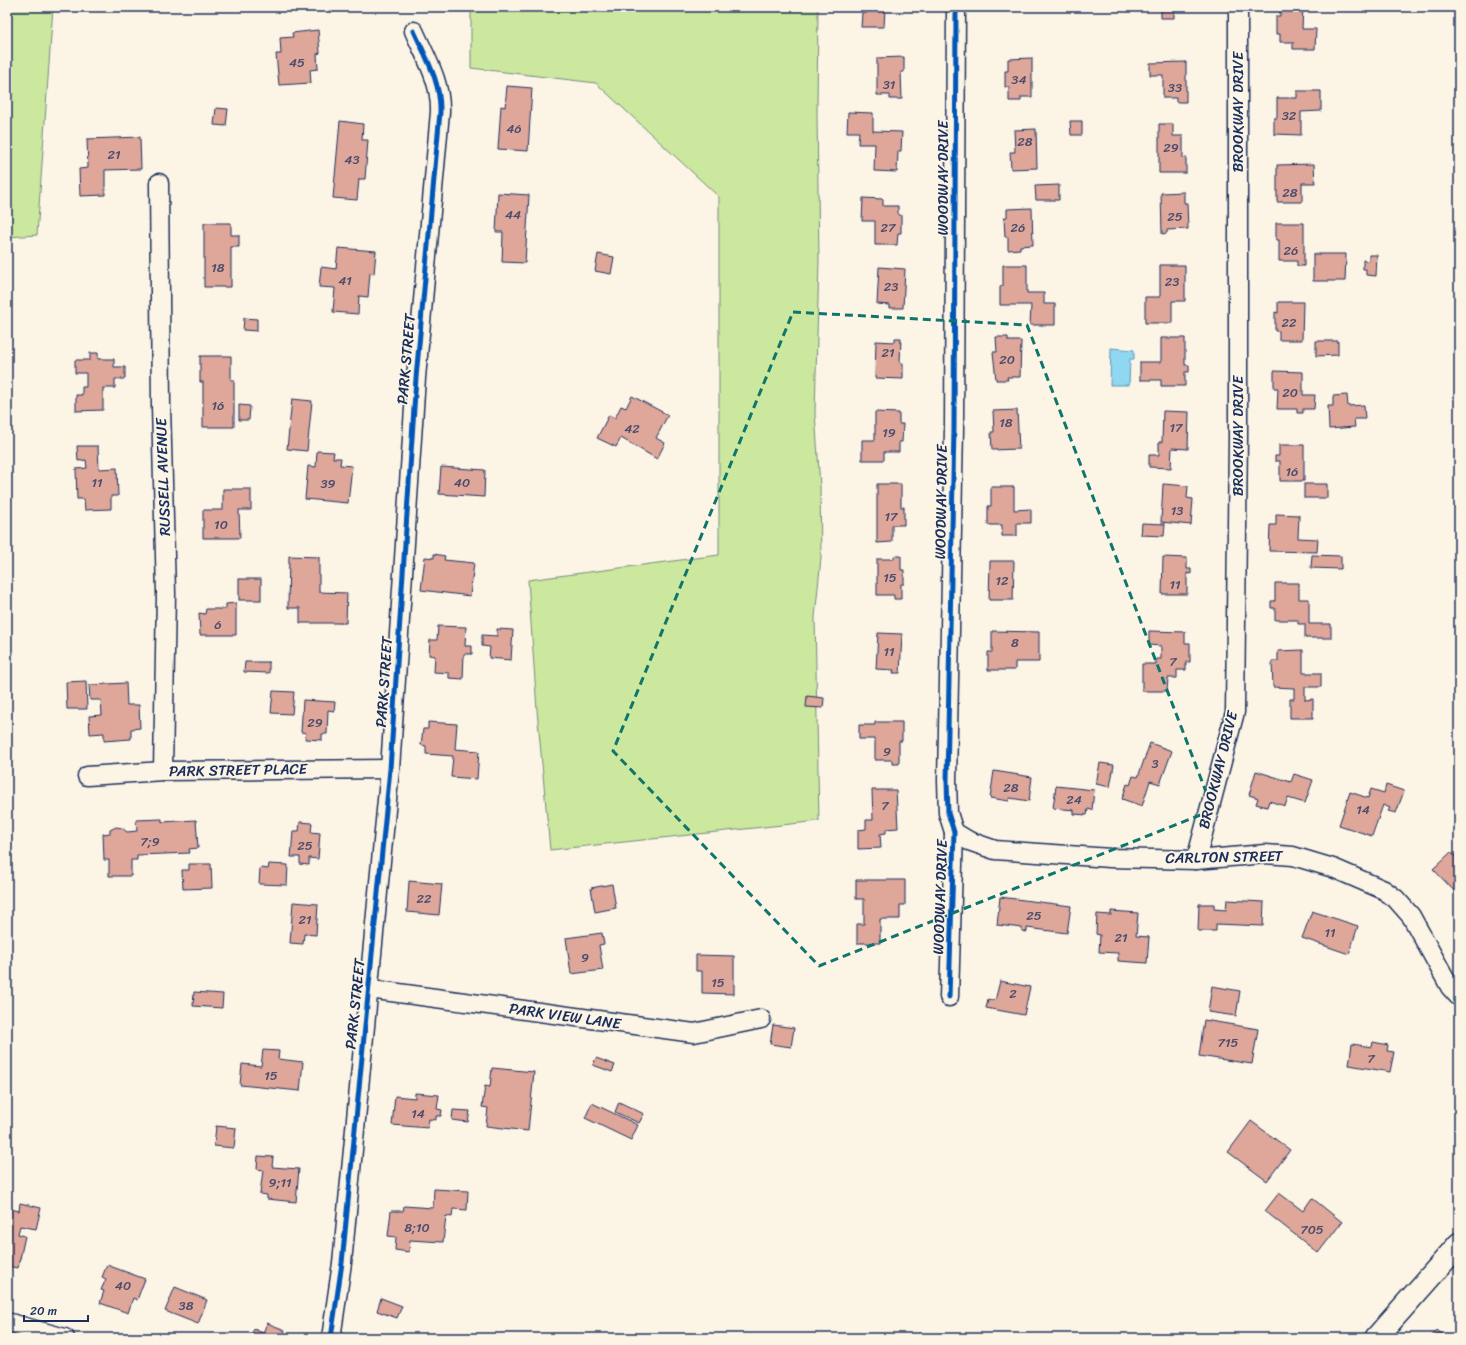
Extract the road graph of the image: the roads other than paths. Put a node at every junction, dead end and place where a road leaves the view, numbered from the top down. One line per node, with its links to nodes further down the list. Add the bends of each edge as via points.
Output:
1 (956, 7): 8 (street, WOODWAY DRIVE, via 954,428 947,781 948,812)
2 (1238, 7): 9 (street, BROOKWAY DRIVE, via 1235,712)
3 (414, 32): 5 (street, PARK STREET, via 435,77 440,94 440,106 415,386)
4 (159, 183): 6 (street, RUSSELL AVENUE, via 166,593)
5 (390, 769): 6 (street, PARK STREET PLACE); 10 (street, PARK STREET)
6 (163, 771): 7 (street, PARK STREET PLACE)
7 (87, 776)
8 (954, 832): 9 (street, CARLTON STREET, via 969,841 995,850 1110,858); 11 (street, WOODWAY DRIVE)
9 (1196, 860): 12 (street, CARLTON STREET, via 1265,854 1293,856 1333,868 1384,890 1411,916 1450,987)
10 (369, 989): 13 (street, PARK VIEW LANE, via 694,1033); 17 (street, PARK STREET, via 342,1263)
11 (949, 997)
12 (1459, 997)
13 (761, 1019)
14 (1459, 1244): 18 (main road)
15 (7, 1322): 16 (street)
16 (65, 1338)
17 (331, 1338)
18 (1376, 1338)

